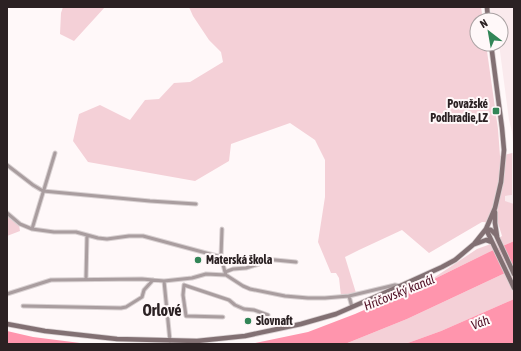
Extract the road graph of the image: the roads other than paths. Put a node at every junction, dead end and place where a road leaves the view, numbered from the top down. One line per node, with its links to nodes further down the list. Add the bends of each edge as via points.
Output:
1 (492, 52): 6 (main road, via 504,150)
2 (54, 153): 4 (street)
3 (7, 165): 4 (street)
4 (43, 191): 5 (street); 8 (street)
5 (196, 204)
6 (495, 208): 10 (main road); 12 (main road)
7 (7, 213): 8 (street, via 20,224)
8 (32, 229): 11 (street)
9 (222, 229): 15 (street)
10 (486, 229): 12 (main road, via 491,230); 13 (main road); 14 (main road)
11 (87, 235): 15 (street, via 107,239 143,236); 19 (street)
12 (498, 241): 18 (main road)
13 (493, 244): 14 (main road, via 484,240); 25 (main road)
14 (473, 245): 24 (main road, via 455,260)
15 (221, 257): 17 (street)
16 (296, 262): 17 (street, via 265,259 259,264 233,269)
17 (226, 273): 20 (street); 27 (street, via 250,289 285,296)
18 (514, 274)
19 (86, 279): 21 (street); 26 (street, via 51,280)
20 (184, 279): 22 (street); 23 (street)
21 (153, 280): 22 (street); 28 (street, via 142,296 126,307)
22 (164, 281): 33 (street)
23 (184, 285): 30 (street); 31 (street, via 186,316)
24 (400, 286): 27 (street); 29 (main road)
25 (514, 288)
26 (7, 294)
27 (349, 296): 29 (street)
28 (22, 306)
29 (352, 307): 33 (main road, via 301,324 245,336)
30 (268, 315)
31 (223, 318)
32 (7, 324): 33 (main road, via 117,339)
33 (170, 341)

